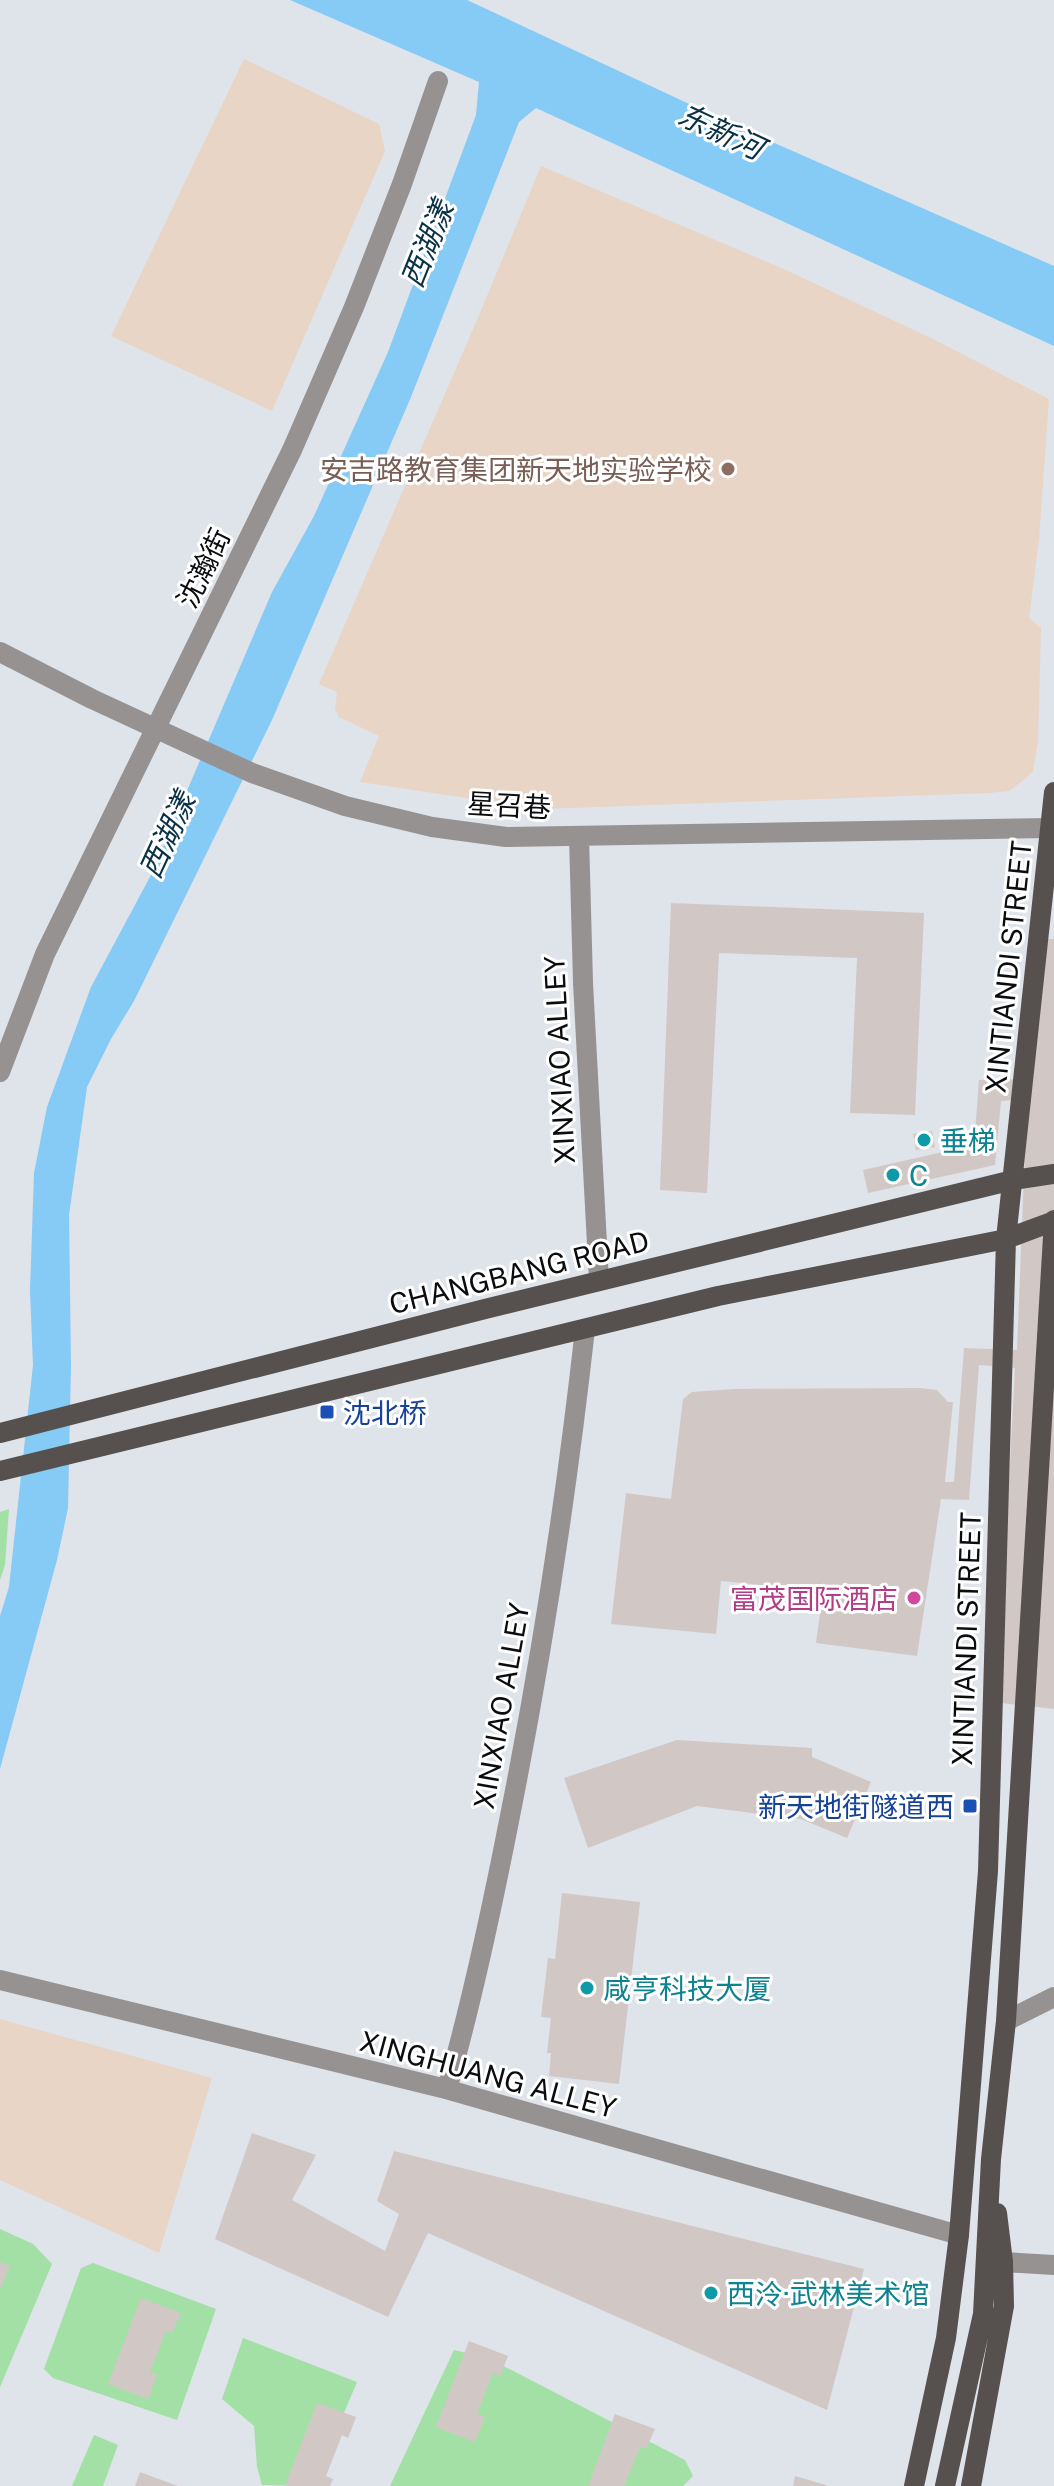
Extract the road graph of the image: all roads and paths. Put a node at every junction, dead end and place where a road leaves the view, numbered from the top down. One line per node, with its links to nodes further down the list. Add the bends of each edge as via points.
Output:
1 (438, 81): 3 (street, 沈瀚街, via 359,295 292,450)
2 (0, 652): 3 (street, 星召巷)
3 (156, 727): 6 (street, 星召巷, via 252,773 345,806 432,827 506,837); 7 (street, 沈瀚街, via 45,954)
4 (1054, 792): 5 (main road, XINTIANDI STREET)
5 (1051, 828): 6 (street, 星召巷); 9 (main road, XINTIANDI STREET)
6 (579, 836): 12 (street, XINXIAO ALLEY)
7 (0, 1072)
8 (1054, 1174): 9 (main road, CHANGBANG ROAD)
9 (1013, 1180): 11 (main road, XINTIANDI STREET); 12 (main road, CHANGBANG ROAD)
10 (1054, 1221): 11 (main road); 18 (main road)
11 (1006, 1239): 13 (main road, via 718,1296); 20 (main road, XINTIANDI STREET, via 988,1871)
12 (599, 1281): 14 (main road, CHANGBANG ROAD)
13 (585, 1329): 15 (main road); 19 (street, XINXIAO ALLEY, via 570,1469 528,1726 483,1951)
14 (5, 1432)
15 (3, 1470)
16 (0, 1980): 19 (street, XINGHUANG ALLEY)
17 (1054, 1997): 18 (street)
18 (1006, 2021): 21 (main road, via 991,2159)
19 (447, 2089): 20 (street, XINGHUANG ALLEY)
20 (959, 2235): 23 (main road, XINTIANDI STREET, via 946,2338)
21 (995, 2259): 22 (street); 24 (main road); 25 (main road, via 1004,2306)
22 (1054, 2265)
23 (914, 2486)
24 (945, 2486)
25 (971, 2486)

